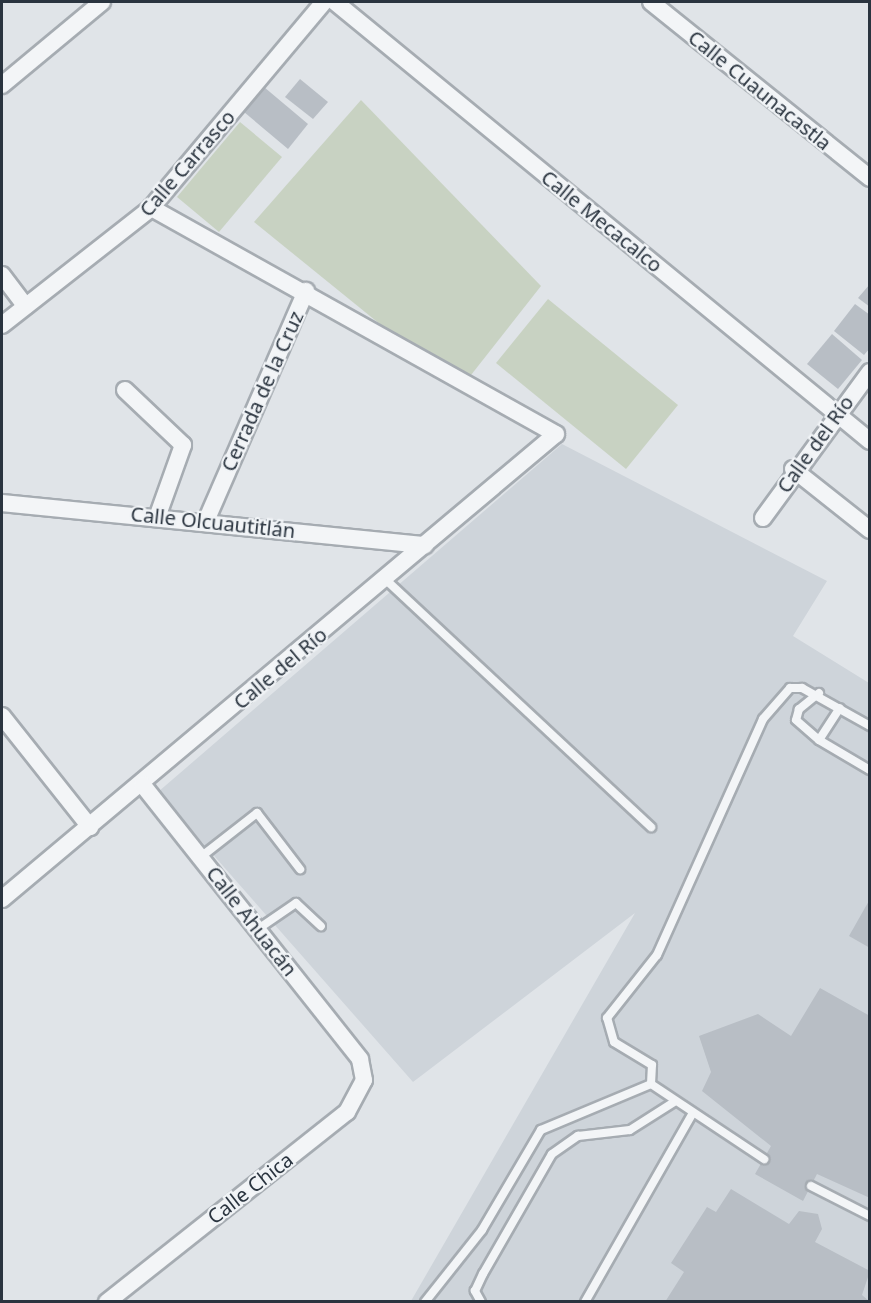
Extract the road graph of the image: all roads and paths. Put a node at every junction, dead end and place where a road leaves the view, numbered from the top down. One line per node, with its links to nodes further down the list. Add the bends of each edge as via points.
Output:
1 (102, 2): 5 (street)
2 (324, 2): 7 (street, Calle Carrasco)
3 (335, 2): 14 (street, Calle Mecacalco)
4 (651, 2): 6 (street, Calle Cuaunacastla)
5 (2, 85)
6 (870, 178)
7 (151, 208): 9 (street, Cerrada de la Cruz); 10 (street, Calle Carrasco)
8 (2, 275): 10 (street)
9 (306, 291): 20 (street, Cerrada de la Cruz); 22 (street, Calle del Río, via 556,434)
10 (25, 306): 11 (street, Calle Carrasco)
11 (2, 325)
12 (870, 372): 14 (street, Calle del Río)
13 (125, 390): 18 (street, via 183,444)
14 (835, 413): 15 (street, Calle Mecacalco); 16 (street, Calle del Río)
15 (870, 441)
16 (793, 469): 19 (street, Calle del Río); 21 (street)
17 (2, 503): 18 (street, Calle Olcuautitlán)
18 (158, 515): 20 (street, Calle Olcuautitlán)
19 (763, 518)
20 (206, 521): 22 (street, Calle Olcuautitlán)
21 (870, 530)
22 (424, 545): 23 (street, Calle del Río)
23 (385, 579): 30 (street, Calle del Río); 32 (lane)
24 (819, 693): 25 (lane); 28 (lane, via 799,709 796,720); 39 (lane, via 790,688 763,719 657,955 609,1011 607,1027 614,1042 652,1065)
25 (840, 708): 27 (lane); 28 (lane)
26 (2, 716): 31 (street)
27 (870, 726)
28 (819, 740): 29 (lane)
29 (870, 770)
30 (143, 785): 31 (street, Calle del Río); 33 (street, Calle Ahuacán)
31 (90, 827): 35 (street, Calle del Río)
32 (651, 827)
33 (202, 856): 34 (lane, via 257,813); 37 (street, Calle Ahuacán)
34 (300, 869)
35 (2, 899)
36 (321, 926): 37 (lane, via 296,903)
37 (258, 929): 38 (street, Calle Ahuacán)
38 (360, 1059): 45 (street, Calle Chica, via 364,1080 346,1112)
39 (651, 1084): 40 (lane); 46 (lane, via 541,1130 482,1230)
40 (674, 1102): 41 (lane); 47 (lane, via 630,1130 579,1136 552,1154 475,1291)
41 (693, 1113): 42 (lane); 48 (lane)
42 (764, 1159)
43 (811, 1186): 44 (lane)
44 (870, 1216)
45 (107, 1302)
46 (425, 1302)
47 (481, 1302)
48 (585, 1302)

